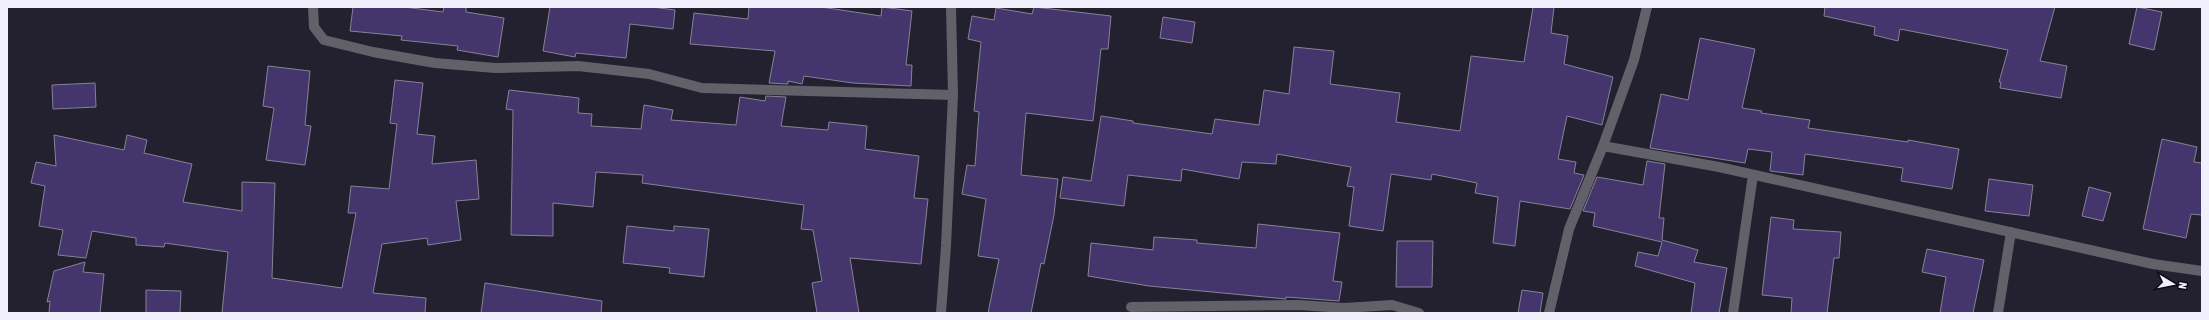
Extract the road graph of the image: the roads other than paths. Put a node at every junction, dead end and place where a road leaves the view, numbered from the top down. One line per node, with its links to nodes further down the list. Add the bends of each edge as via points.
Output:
1 (313, 7): 4 (street, via 314,26 324,40 435,63 495,68 578,66 649,74 702,88)
2 (951, 7): 4 (street)
3 (1648, 7): 5 (street, via 1634,60)
4 (953, 95): 10 (street)
5 (1603, 146): 6 (street); 12 (street, via 1569,229)
6 (1753, 175): 7 (street); 13 (street)
7 (2011, 232): 8 (street, via 2153,264); 14 (street)
8 (2202, 271)
9 (1130, 307): 11 (street, via 1299,305 1344,308 1392,305)
10 (941, 313)
11 (1419, 313)
12 (1549, 313)
13 (1734, 313)
14 (1998, 313)

